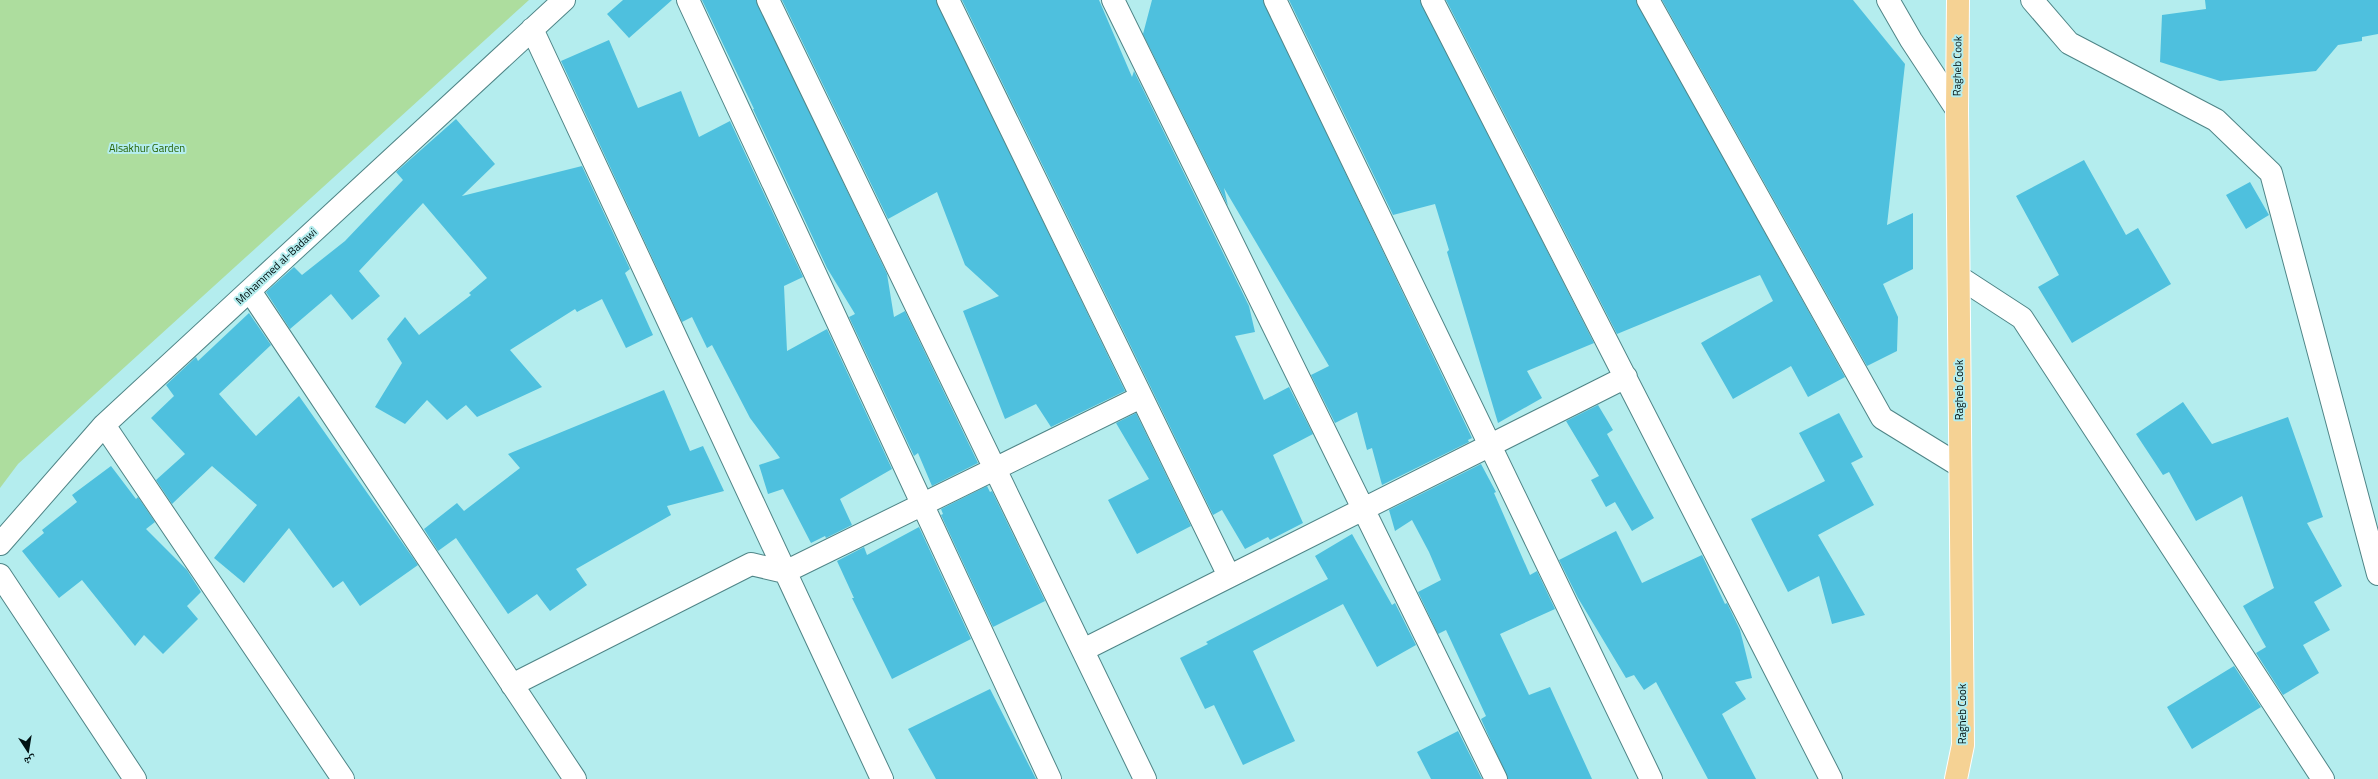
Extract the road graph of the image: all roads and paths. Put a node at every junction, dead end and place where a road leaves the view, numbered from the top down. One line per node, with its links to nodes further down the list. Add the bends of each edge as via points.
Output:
1 (564, 0): 12 (street, Mohammed al-Badawi)
2 (688, 0): 22 (street)
3 (768, 0): 21 (street)
4 (948, 0): 17 (street)
5 (1113, 0): 23 (street)
6 (1274, 0): 19 (street)
7 (1432, 0): 16 (street)
8 (1648, 0): 20 (street, via 1882,418)
9 (1888, 0): 13 (street)
10 (1958, 0): 13 (main road, Ragheb Cook)
11 (2032, 0): 26 (street, via 2069,43 2216,120 2272,173)
12 (532, 29): 15 (street, Mohammed al-Badawi); 25 (street)
13 (1957, 110): 14 (main road, Ragheb Cook)
14 (1958, 277): 20 (main road, Ragheb Cook); 41 (street, via 2022,318)
15 (250, 291): 18 (street, Mohammed al-Badawi); 30 (street)
16 (1626, 377): 19 (street); 39 (street)
17 (1141, 397): 21 (street); 28 (street)
18 (104, 425): 24 (street, Mohammed al-Badawi); 32 (street)
19 (1490, 445): 23 (street); 38 (street)
20 (1960, 466): 40 (main road, Ragheb Cook, via 1963,745)
21 (996, 469): 22 (street); 29 (street)
22 (921, 506): 25 (street); 35 (street)
23 (1363, 509): 28 (street); 37 (street)
24 (0, 544)
25 (785, 572): 30 (street, via 751,564); 34 (street)
26 (2378, 574)
27 (0, 575): 31 (street)
28 (1229, 576): 29 (street)
29 (1083, 650): 36 (street)
30 (512, 685): 33 (street)
31 (135, 779)
32 (343, 779)
33 (574, 779)
34 (882, 779)
35 (1050, 779)
36 (1145, 779)
37 (1496, 779)
38 (1651, 779)
39 (1831, 779)
40 (1956, 779)
41 (2323, 779)

